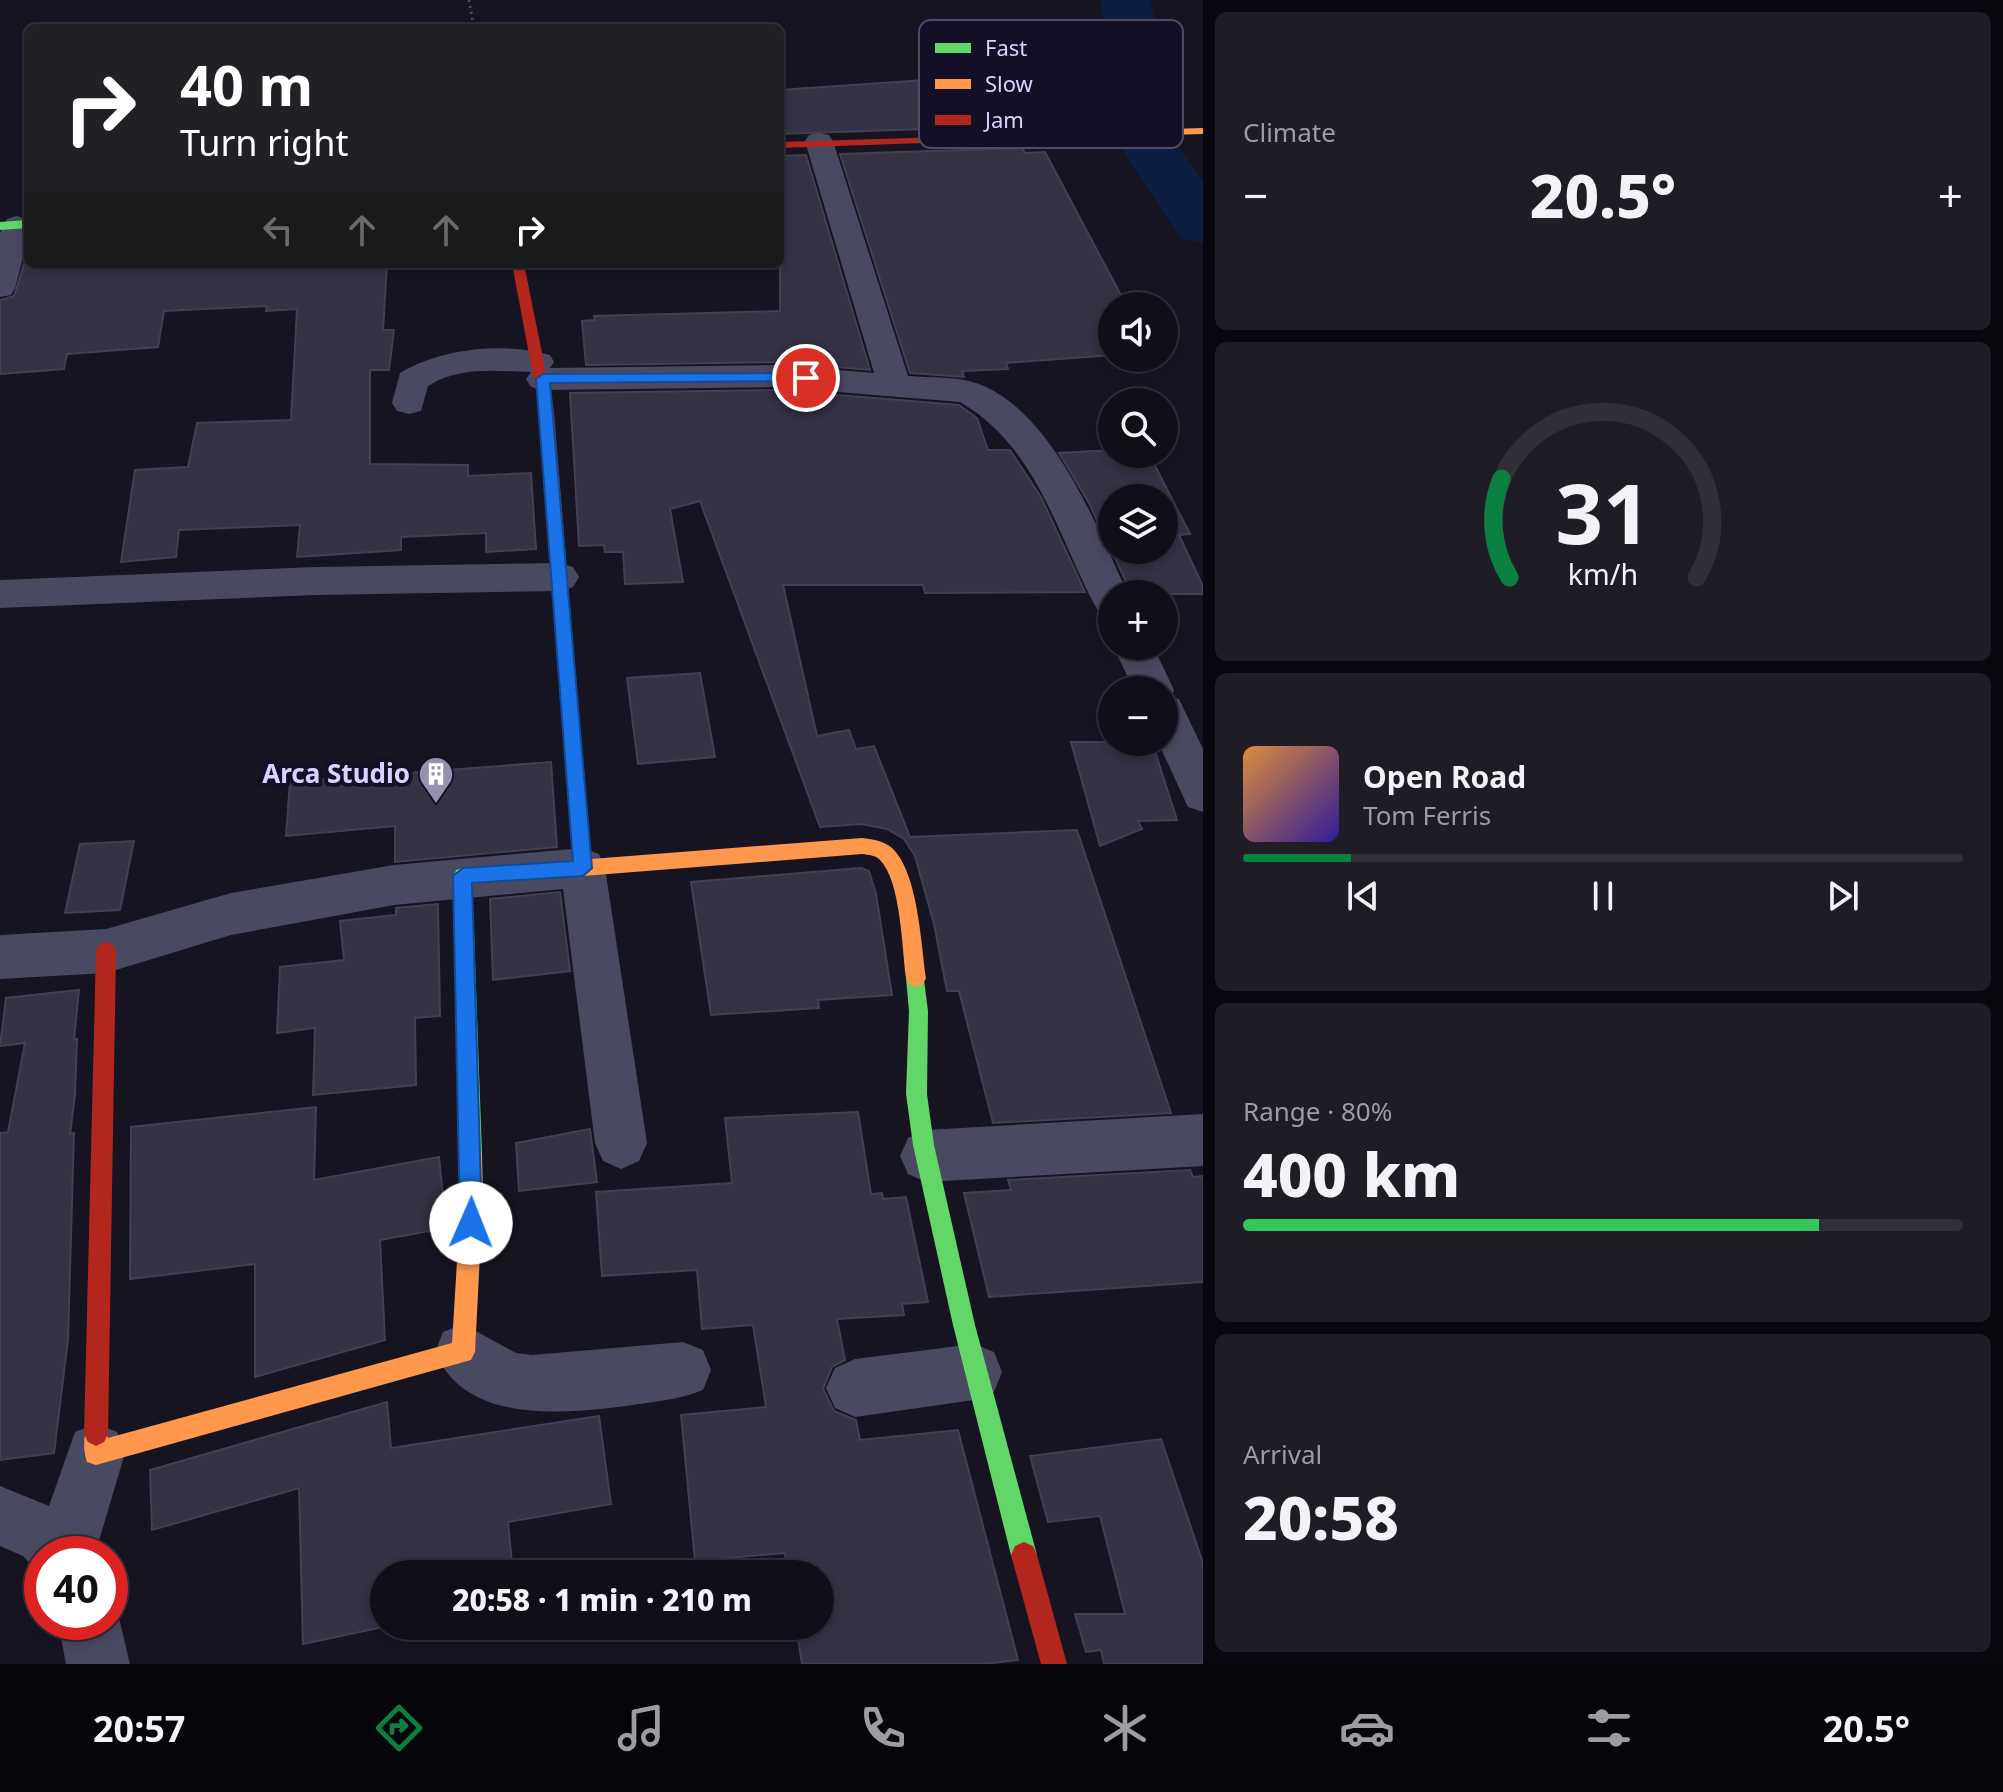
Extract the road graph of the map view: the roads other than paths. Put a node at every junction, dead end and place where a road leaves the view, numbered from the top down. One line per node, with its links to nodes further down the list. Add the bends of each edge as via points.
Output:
1 (1183, 131): 2 (street)
2 (1203, 131)
3 (919, 138): 4 (street)
4 (819, 141): 5 (street); 10 (street)
5 (784, 145)
6 (15, 225): 8 (street)
7 (519, 268): 9 (street)
8 (0, 288)
9 (540, 370): 10 (street); 11 (street, via 447,363 430,367 412,381); 12 (street)
10 (894, 383): 13 (street, via 967,392 986,400 1048,471)
11 (409, 403)
12 (560, 577): 14 (street); 17 (street)
13 (1102, 580)
14 (0, 594)
15 (1178, 741): 16 (street)
16 (1203, 794)
17 (583, 868): 18 (street); 22 (street); 23 (street, via 862,846 889,857 902,893 921,1009 915,1047)
18 (463, 876): 19 (street, via 231,914); 24 (street, via 472,1196)
19 (106, 951): 20 (street); 28 (street)
20 (0, 957)
21 (1203, 1140): 23 (street)
22 (621, 1143)
23 (926, 1156): 26 (street)
24 (463, 1352): 25 (street, via 517,1383); 28 (street)
25 (683, 1370)
26 (974, 1372): 27 (street); 34 (street)
27 (855, 1388)
28 (96, 1453): 31 (street)
29 (0, 1516): 30 (street)
30 (46, 1536)
31 (68, 1536)
32 (93, 1640): 33 (street)
33 (98, 1664)
34 (1054, 1664)

